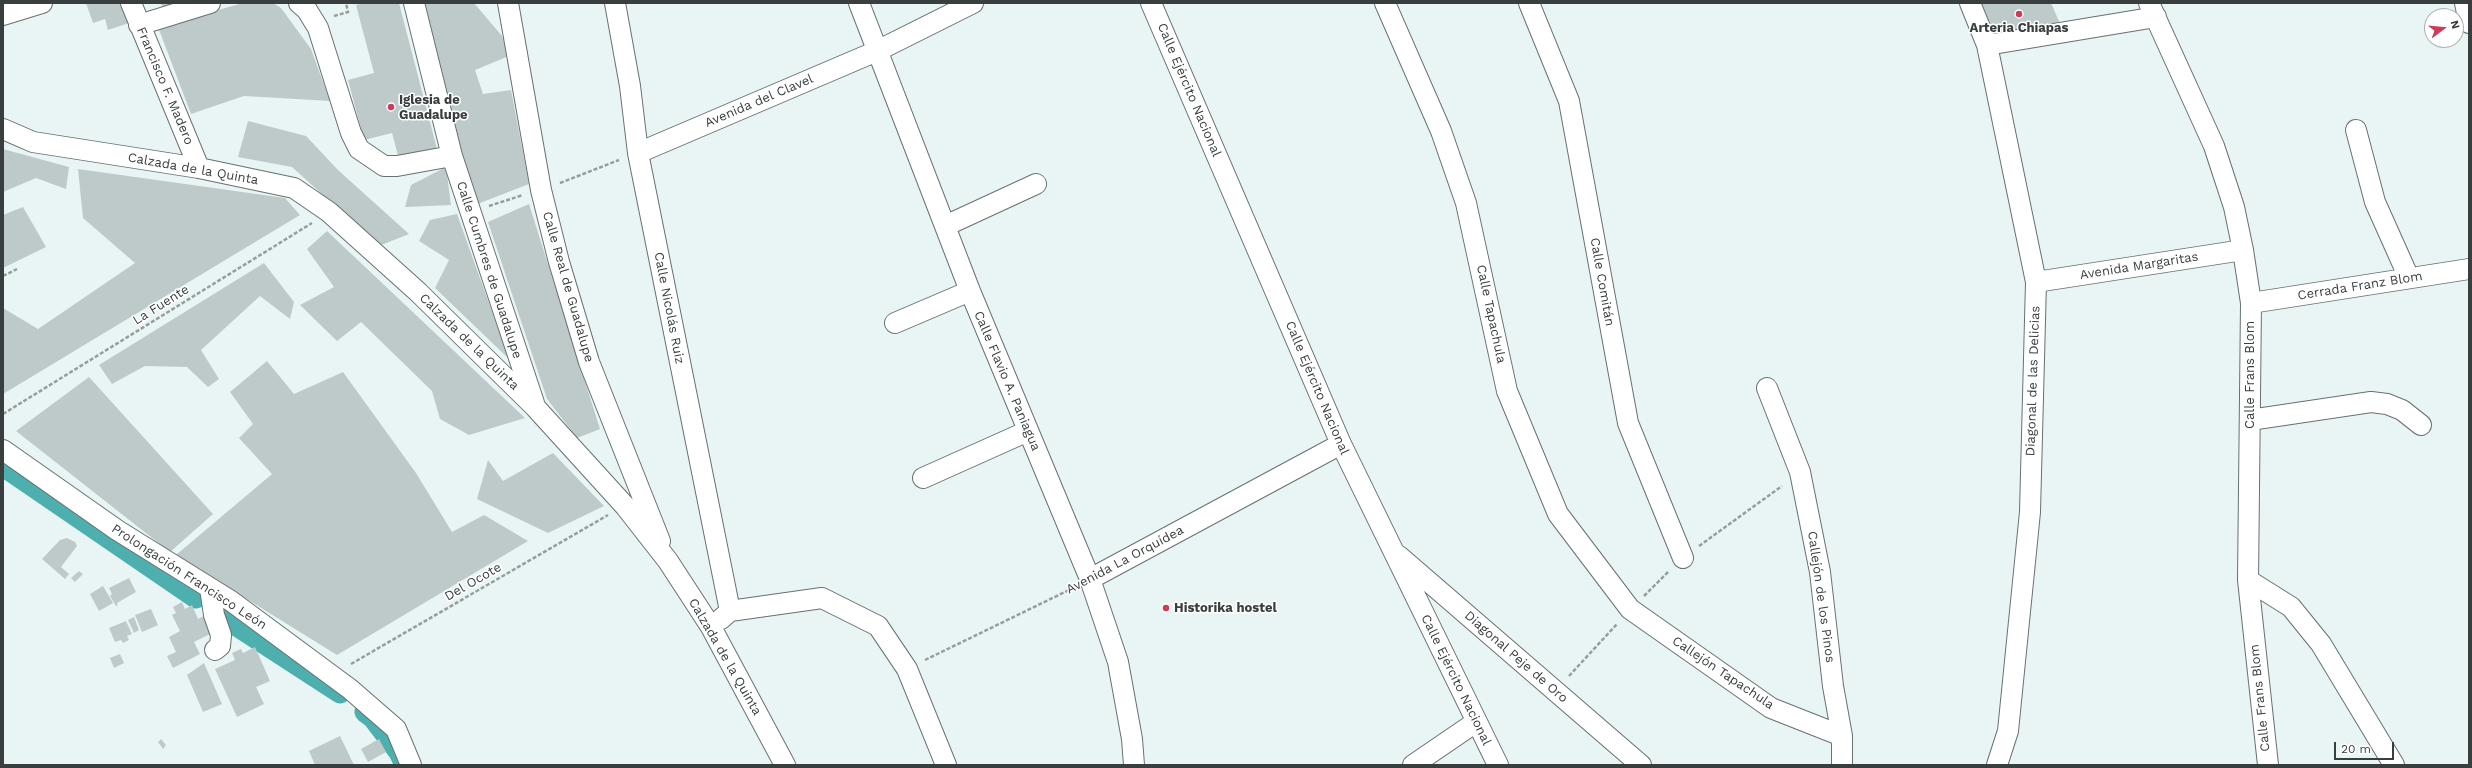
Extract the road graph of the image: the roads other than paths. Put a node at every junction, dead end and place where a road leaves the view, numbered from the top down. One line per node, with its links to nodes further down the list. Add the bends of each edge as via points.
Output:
1 (42, 3): 16 (street)
2 (131, 3): 18 (street, Francisco F. Madero)
3 (210, 3): 18 (street)
4 (299, 3): 24 (street, via 307,10 318,28 351,133 360,149 384,166)
5 (414, 3): 24 (street, Calle Cumbres de Guadalupe)
6 (508, 3): 45 (street, Calle Real de Guadalupe, via 541,190 559,262 589,362)
7 (615, 3): 23 (street, Calle Nicolás Ruiz, via 630,86)
8 (859, 3): 20 (street, Calle Flavio A. Paniagua)
9 (973, 3): 20 (street, Avenida del Clavel)
10 (1151, 3): 40 (street, Calle Ejército Nacional)
11 (1384, 3): 49 (street, Calle Tapachula, via 1441,131 1466,203 1508,391 1558,514)
12 (1529, 3): 44 (street, Calle Comitán, via 1568,102 1628,423)
13 (1970, 3): 19 (street, Diagonal de las Delicias)
14 (2465, 3): 17 (street)
15 (2152, 10): 19 (street); 28 (street, Calle Frans Blom, via 2214,146 2234,207)
16 (3, 15)
17 (2469, 23)
18 (139, 25): 25 (street, Francisco F. Madero)
19 (1987, 45): 31 (street, Diagonal de las Delicias)
20 (876, 51): 23 (street, Avenida del Clavel); 27 (street, Calle Flavio A. Paniagua)
21 (3, 129): 25 (street, Calzada de la Quinta, via 34,142)
22 (2356, 130): 30 (street, via 2375,202)
23 (638, 153): 50 (street, Calle Nicolás Ruiz)
24 (452, 156): 36 (street, Calle Cumbres de Guadalupe)
25 (199, 168): 36 (street, Calzada de la Quinta, via 294,188 329,212 418,292)
26 (1036, 184): 27 (street)
27 (945, 226): 32 (street, Calle Flavio A. Paniagua)
28 (2243, 250): 31 (street, Avenida Margaritas); 33 (street, Calle Frans Blom)
29 (2469, 269): 30 (street, Cerrada Franz Blom)
30 (2408, 278): 33 (street, Cerrada Franz Blom)
31 (2036, 282): 63 (street, Diagonal de las Delicias, via 2030,512 2008,731)
32 (970, 291): 34 (street); 39 (street, Calle Flavio A. Paniagua)
33 (2251, 303): 37 (street, Calle Frans Blom)
34 (895, 323)
35 (1767, 388): 54 (street, Callejón de los Pinos, via 1800,472 1820,572 1833,686)
36 (535, 407): 45 (street, Calzada de la Quinta, via 625,506)
37 (2250, 420): 38 (street, via 2371,402 2387,404 2402,410); 47 (street, Calle Frans Blom)
38 (2421, 425)
39 (1028, 431): 42 (street); 46 (street, Calle Flavio A. Paniagua)
40 (1341, 444): 43 (street, Calle Ejército Nacional); 46 (street, Avenida La Orquídea)
41 (3, 450): 48 (street, Prolongación Francisco León, via 117,530)
42 (923, 478)
43 (1392, 549): 53 (street, Calle Ejército Nacional); 61 (street, Diagonal Peje de Oro)
44 (1683, 558)
45 (668, 561): 51 (street, Calzada de la Quinta)
46 (1090, 579): 58 (street, Calle Flavio A. Paniagua, via 1118,662 1132,739)
47 (2248, 580): 64 (street, Calle Frans Blom); 65 (street, via 2290,607 2321,644)
48 (210, 588): 52 (street, via 220,635 220,646); 55 (street, Prolongación Francisco León, via 331,675 396,729)
49 (1630, 609): 54 (street, Callejón Tapachula, via 1772,708)
50 (730, 611): 51 (street); 57 (street, via 822,598 878,626 907,669)
51 (711, 627): 56 (street, Calzada de la Quinta)
52 (215, 650)
53 (1476, 722): 59 (street); 60 (street, Calle Ejército Nacional)
54 (1842, 736): 62 (street, Callejón de los Pinos)
55 (410, 765)
56 (785, 765)
57 (946, 765)
58 (1134, 765)
59 (1413, 765)
60 (1498, 765)
61 (1641, 765)
62 (1842, 765)
63 (1997, 765)
64 (2268, 765)
65 (2394, 765)

